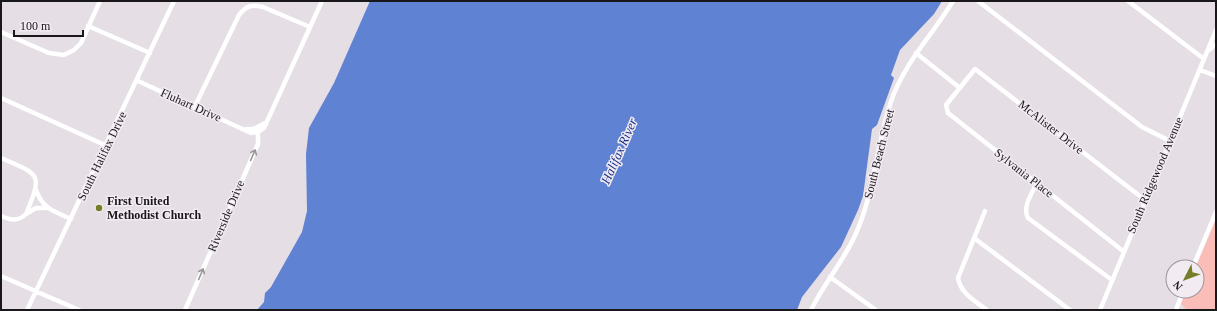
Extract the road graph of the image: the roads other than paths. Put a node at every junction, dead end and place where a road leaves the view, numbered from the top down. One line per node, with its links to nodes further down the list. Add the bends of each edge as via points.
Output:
1 (100, 1): 7 (street)
2 (174, 1): 13 (street, South Halifax Drive)
3 (322, 1): 8 (street, Riverside Drive)
4 (953, 1): 14 (street, South Beach Street)
5 (978, 1): 23 (street, via 1142,127)
6 (1128, 1): 15 (street)
7 (88, 26): 10 (street, via 78,47 70,54 64,55 49,53); 13 (street)
8 (310, 27): 21 (street, via 263,7 249,6 239,15); 22 (street, Riverside Drive, via 264,128)
9 (1216, 30): 12 (street)
10 (1, 32)
11 (1216, 44): 12 (street, South Ridgewood Avenue)
12 (1208, 51): 15 (street, South Ridgewood Avenue)
13 (150, 53): 18 (street, South Halifax Drive)
14 (916, 53): 19 (street); 39 (street, South Beach Street, via 893,97 859,226)
15 (1204, 60): 16 (street, South Ridgewood Avenue)
16 (1200, 70): 17 (street); 23 (street, South Ridgewood Avenue)
17 (1216, 76)
18 (138, 81): 21 (street, Fluhart Drive); 24 (street, South Halifax Drive)
19 (960, 88): 26 (street, Sylvania Place, via 946,106 948,113); 28 (street, McAlister Drive, via 975,69)
20 (1, 98): 24 (street)
21 (195, 106): 22 (street, Fluhart Drive, via 251,133)
22 (258, 129): 45 (street, Riverside Drive, one-way to 22, via 258,144)
23 (1170, 141): 28 (street, South Ridgewood Avenue)
24 (107, 146): 34 (street, South Halifax Drive)
25 (1, 158): 27 (street, via 32,173 37,184)
26 (1037, 183): 36 (street, Sylvania Place); 40 (street, via 1026,206 1025,214 1028,218)
27 (36, 190): 29 (street, via 42,203); 32 (street)
28 (1145, 200): 36 (street, South Ridgewood Avenue)
29 (48, 208): 32 (street, via 36,208); 34 (street)
30 (985, 211): 35 (street)
31 (1216, 212): 37 (street)
32 (26, 214): 33 (street, via 18,220)
33 (1, 216)
34 (71, 219): 41 (street, South Halifax Drive)
35 (974, 238): 48 (street, via 958,274 960,285 966,294); 49 (street)
36 (1123, 251): 40 (street, South Ridgewood Avenue)
37 (1196, 259)
38 (1, 276): 41 (street)
39 (830, 277): 46 (street, South Beach Street); 47 (street)
40 (1112, 280): 50 (street, South Ridgewood Avenue)
41 (36, 292): 43 (street, South Halifax Drive); 44 (street)
42 (1180, 299): 51 (street)
43 (28, 310)
44 (79, 310)
45 (185, 310)
46 (811, 310)
47 (876, 310)
48 (987, 310)
49 (1070, 310)
50 (1100, 310)
51 (1176, 310)

